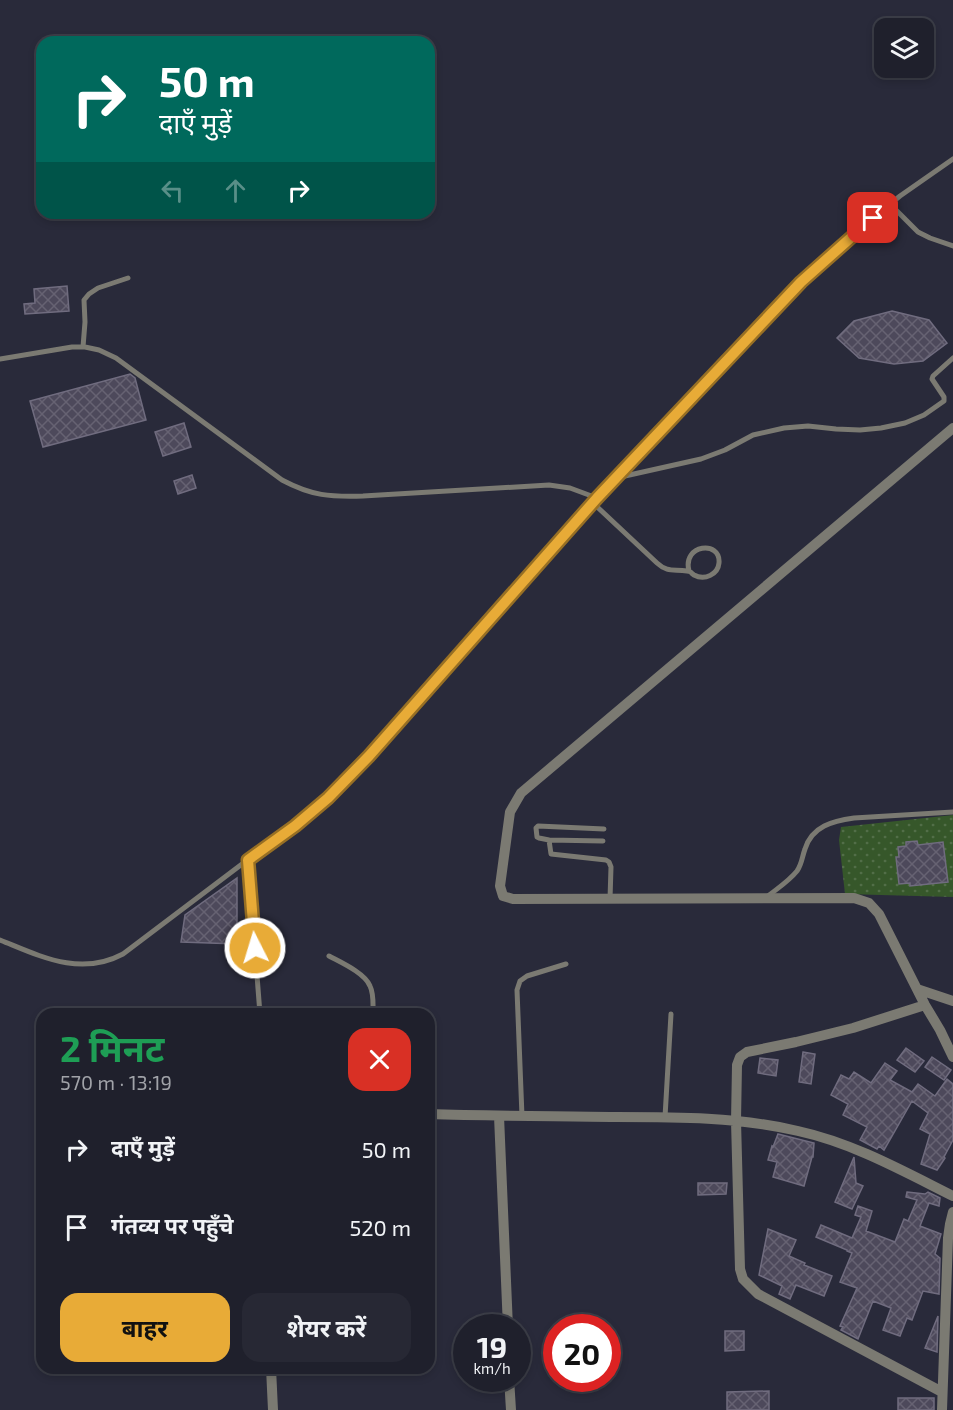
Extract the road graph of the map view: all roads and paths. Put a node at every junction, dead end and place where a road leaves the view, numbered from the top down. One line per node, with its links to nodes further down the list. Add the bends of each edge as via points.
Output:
1 (953, 159): 2 (lane)
2 (890, 204): 3 (lane, via 918,231); 9 (lane, via 801,282)
3 (953, 246)
4 (128, 278): 5 (lane, via 99,288 84,300)
5 (83, 347): 7 (lane); 10 (lane, via 117,358 282,480 308,492 340,497 549,485 570,488)
6 (953, 358): 9 (lane, via 933,376 944,401 915,420 860,430 784,428 753,435 701,459)
7 (0, 359)
8 (953, 428): 17 (street, via 522,793 510,812 500,886 503,896)
9 (616, 478): 10 (lane)
10 (595, 501): 11 (lane, via 661,566); 16 (lane, via 369,756 328,798)
11 (689, 571): 11 (lane, via 692,553 709,548 718,555 717,570 707,577)
12 (953, 812): 18 (lane, via 854,818 826,824 810,838 796,872)
13 (604, 829): 14 (lane, via 537,827 537,837)
14 (549, 840): 15 (lane); 17 (lane, via 551,854 609,862)
15 (603, 841)
16 (248, 860): 19 (lane, via 123,954 103,962 87,965 47,959); 25 (lane)
17 (610, 899): 18 (street)
18 (764, 899): 22 (street, via 854,898 869,903 879,914)
19 (0, 940)
20 (328, 956): 26 (lane, via 364,976 372,992)
21 (566, 964): 31 (lane, via 527,976 517,990)
22 (917, 989): 23 (street); 24 (street)
23 (953, 1001)
24 (925, 1005): 28 (street); 33 (street, via 853,1028 747,1052 737,1065)
25 (260, 1008)
26 (373, 1008)
27 (671, 1014): 32 (lane)
28 (953, 1057)
29 (435, 1114): 30 (street)
30 (499, 1116): 31 (street); 36 (street)
31 (522, 1116): 32 (street)
32 (665, 1117): 33 (street)
33 (736, 1121): 34 (street, via 799,1131 842,1144); 39 (street, via 743,1279 758,1294)
34 (953, 1196)
35 (953, 1212): 39 (street, via 948,1238)
36 (507, 1314)
37 (271, 1374): 40 (street)
38 (510, 1392): 41 (street)
39 (942, 1392): 42 (street)
40 (273, 1410)
41 (511, 1410)
42 (942, 1410)

